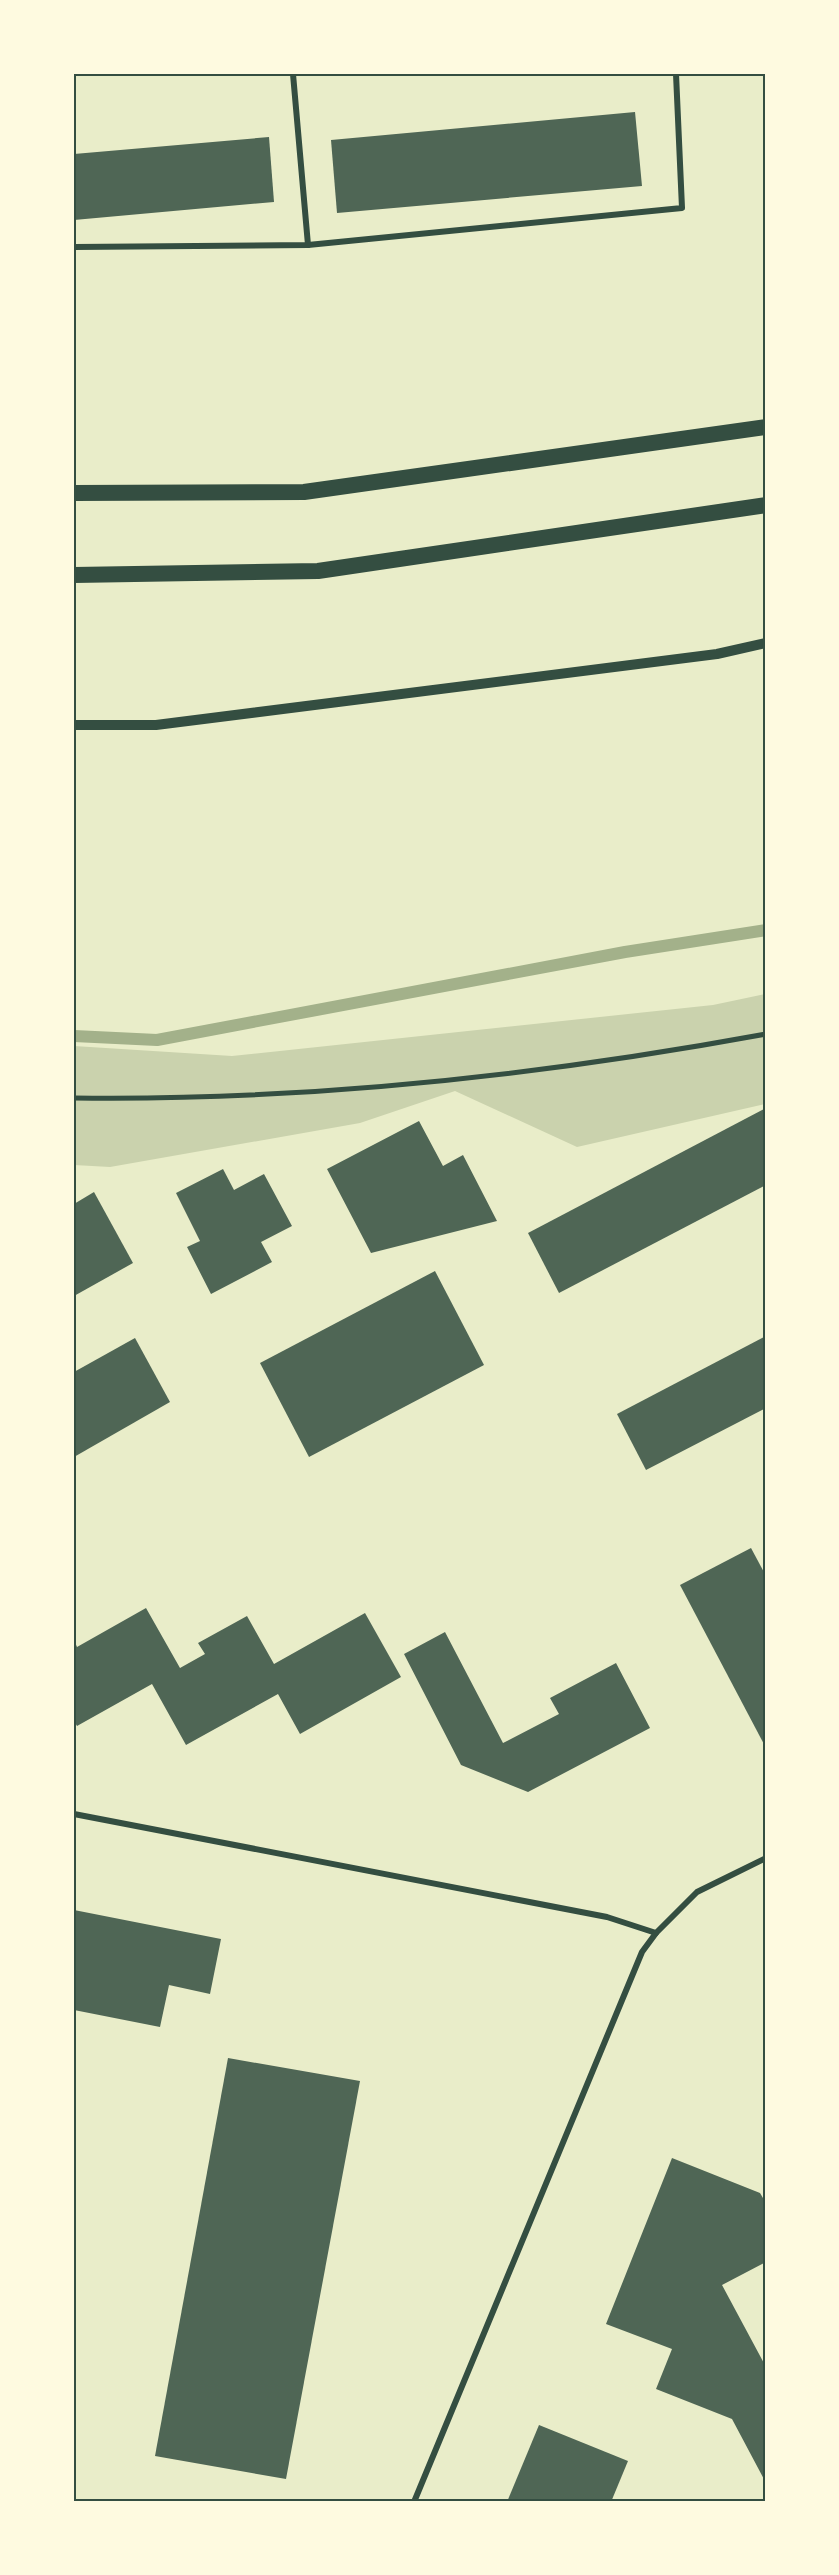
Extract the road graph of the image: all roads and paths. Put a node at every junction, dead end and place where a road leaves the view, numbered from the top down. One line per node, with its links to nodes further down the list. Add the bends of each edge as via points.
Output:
1 (293, 74): 3 (street)
2 (676, 74): 3 (street, via 682,208)
3 (308, 245): 4 (street)
4 (74, 247)
5 (765, 427): 6 (highway, via 304,492)
6 (74, 493)
7 (765, 505): 8 (highway, via 318,571)
8 (74, 575)
9 (765, 643): 10 (street, via 717,654 156,725)
10 (74, 725)
11 (765, 1034): 12 (street, via 654,1054 336,1091 152,1099)
12 (74, 1098)
13 (74, 1814): 15 (street, via 607,1917)
14 (765, 1858): 15 (street, via 697,1892)
15 (656, 1933): 16 (street, via 642,1952)
16 (414, 2502)

